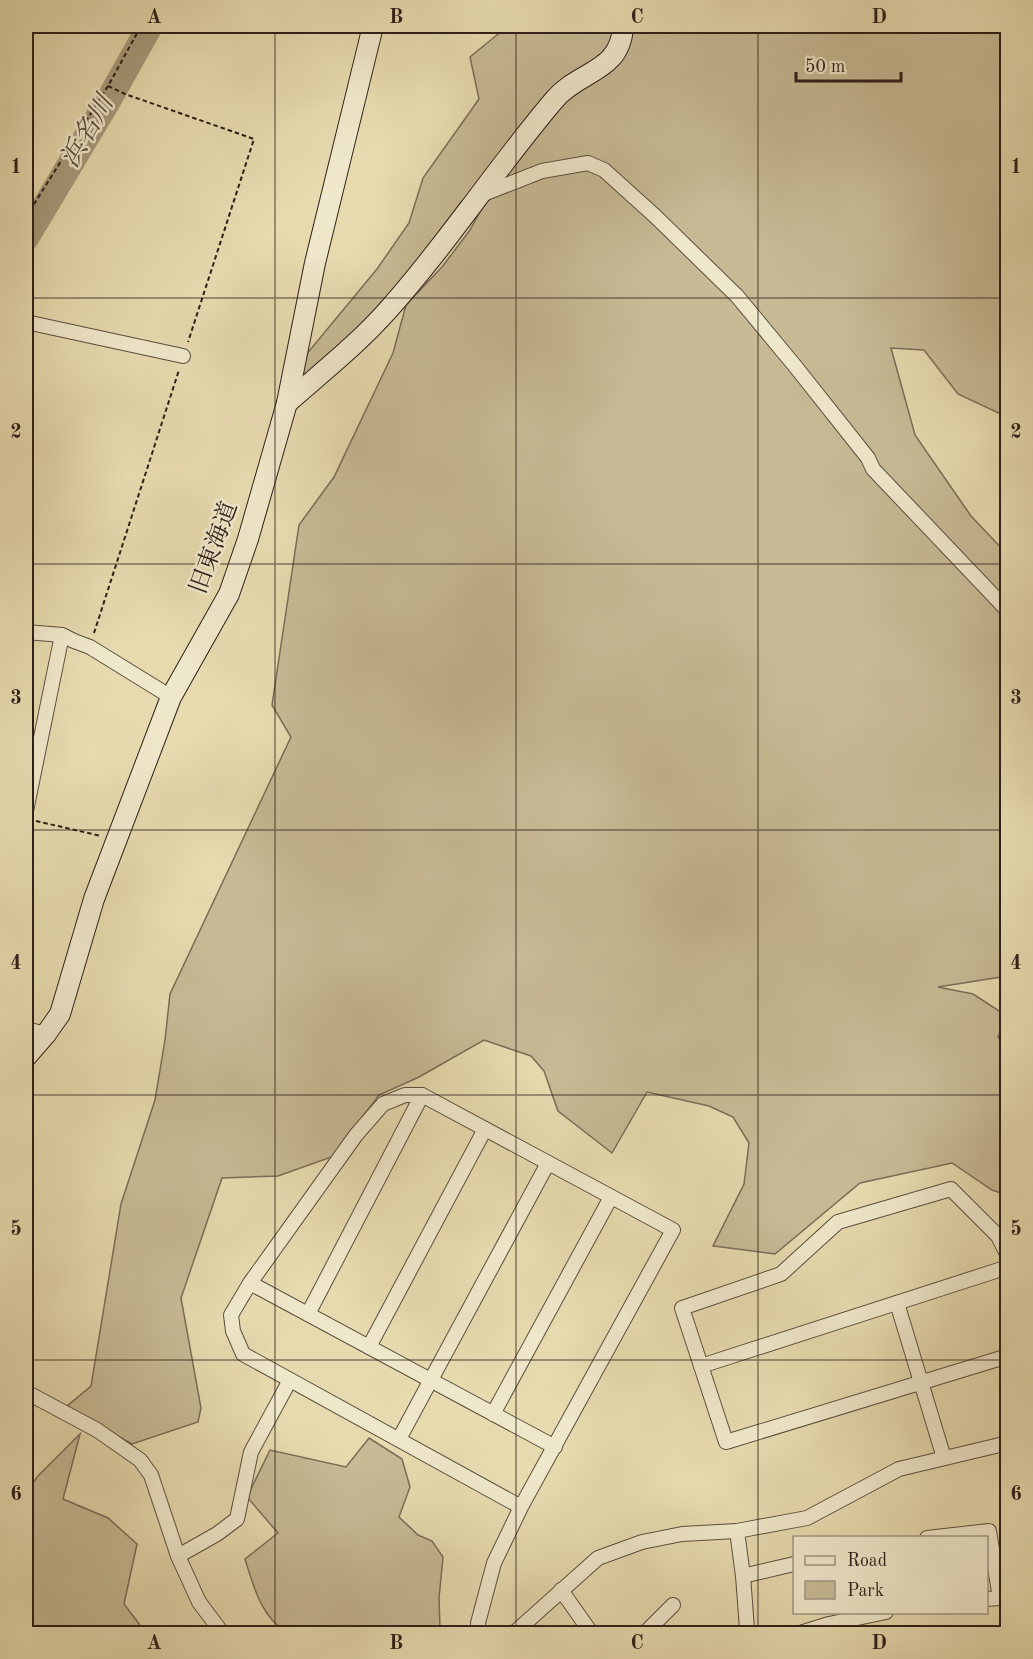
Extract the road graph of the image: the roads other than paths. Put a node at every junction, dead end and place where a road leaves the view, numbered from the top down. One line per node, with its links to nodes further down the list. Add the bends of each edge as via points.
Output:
1 (373, 26): 6 (street, 旧東海道, via 315,263)
2 (623, 26): 3 (street, via 617,51 607,63 557,96)
3 (481, 195): 6 (street, via 386,312); 7 (street, via 542,171 588,163 604,170 737,296 873,469)
4 (26, 322): 5 (street)
5 (183, 356)
6 (288, 403): 10 (street, 旧東海道, via 229,594)
7 (1008, 611)
8 (26, 632): 9 (street)
9 (62, 635): 10 (street); 11 (street)
10 (171, 697): 13 (street, 旧東海道, via 94,899 60,1014)
11 (26, 811)
12 (26, 1029): 13 (street)
13 (46, 1034): 14 (street, 旧東海道)
14 (26, 1057)
15 (422, 1095): 16 (street); 21 (street, via 405,1095 383,1104 356,1135); 23 (street)
16 (485, 1129): 17 (street); 24 (street)
17 (548, 1163): 18 (street); 28 (street)
18 (611, 1197): 31 (street); 34 (street, via 673,1230)
19 (1008, 1256): 26 (street, via 999,1236 951,1189 838,1222 781,1274 682,1308)
20 (1008, 1267): 22 (street)
21 (250, 1283): 23 (street); 27 (street, via 231,1315 233,1331 243,1354)
22 (897, 1303): 26 (street); 29 (street)
23 (308, 1314): 24 (street)
24 (369, 1347): 28 (street)
25 (1008, 1356): 29 (street)
26 (701, 1366): 29 (street, via 726,1442)
27 (290, 1380): 32 (street); 39 (street, via 251,1452 237,1519)
28 (430, 1380): 31 (street); 32 (street)
29 (921, 1383): 35 (street)
30 (26, 1392): 39 (street, via 97,1430 140,1460 151,1475)
31 (493, 1414): 34 (street)
32 (399, 1439): 36 (street)
33 (1008, 1443): 35 (street)
34 (555, 1447): 36 (street)
35 (944, 1458): 37 (street, via 898,1469 807,1518)
36 (521, 1507): 47 (street, via 494,1563)
37 (737, 1531): 41 (street); 42 (street, via 682,1534 642,1542 598,1558)
38 (944, 1536): 43 (street, via 988,1531 1000,1598)
39 (178, 1556): 46 (street, via 199,1602)
40 (793, 1564): 41 (street)
41 (743, 1576): 51 (street, via 747,1629)
42 (561, 1590): 48 (street); 49 (street)
43 (988, 1599)
44 (673, 1605): 50 (street)
45 (876, 1614): 52 (street)
46 (224, 1634)
47 (478, 1634)
48 (513, 1634)
49 (592, 1634)
50 (644, 1634)
51 (752, 1634)
52 (797, 1634)

